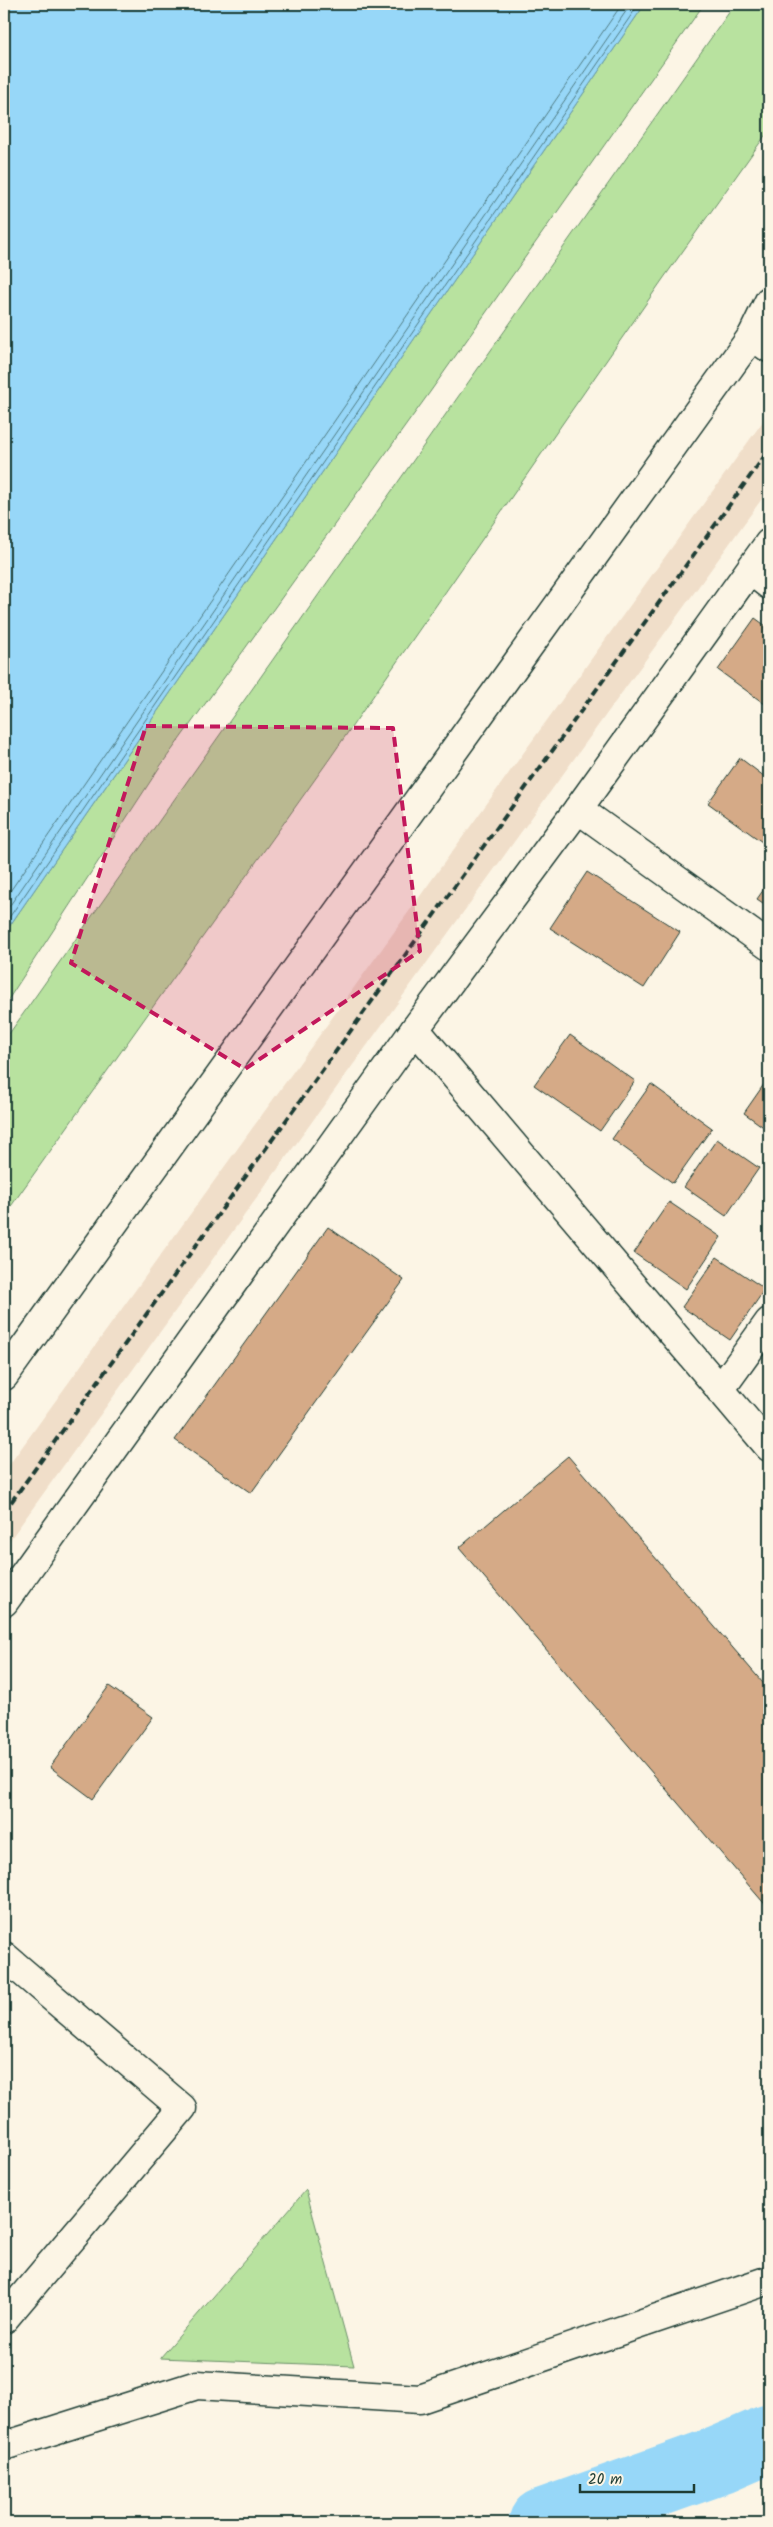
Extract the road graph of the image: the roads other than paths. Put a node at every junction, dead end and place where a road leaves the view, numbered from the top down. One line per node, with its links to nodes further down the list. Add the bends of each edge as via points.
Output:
1 (769, 301): 2 (street)
2 (760, 342): 9 (street)
3 (769, 543): 4 (street)
4 (760, 578): 5 (street)
5 (578, 809): 6 (street); 7 (street)
6 (769, 946)
7 (416, 1029): 10 (street); 12 (street)
8 (769, 1322): 10 (street)
9 (4, 1376)
10 (720, 1390): 11 (street)
11 (769, 1447)
12 (4, 1602)
13 (4, 1956): 15 (street, via 182,2108)
14 (769, 2280): 16 (street, via 420,2399 197,2385)
15 (4, 2319)
16 (4, 2446)

